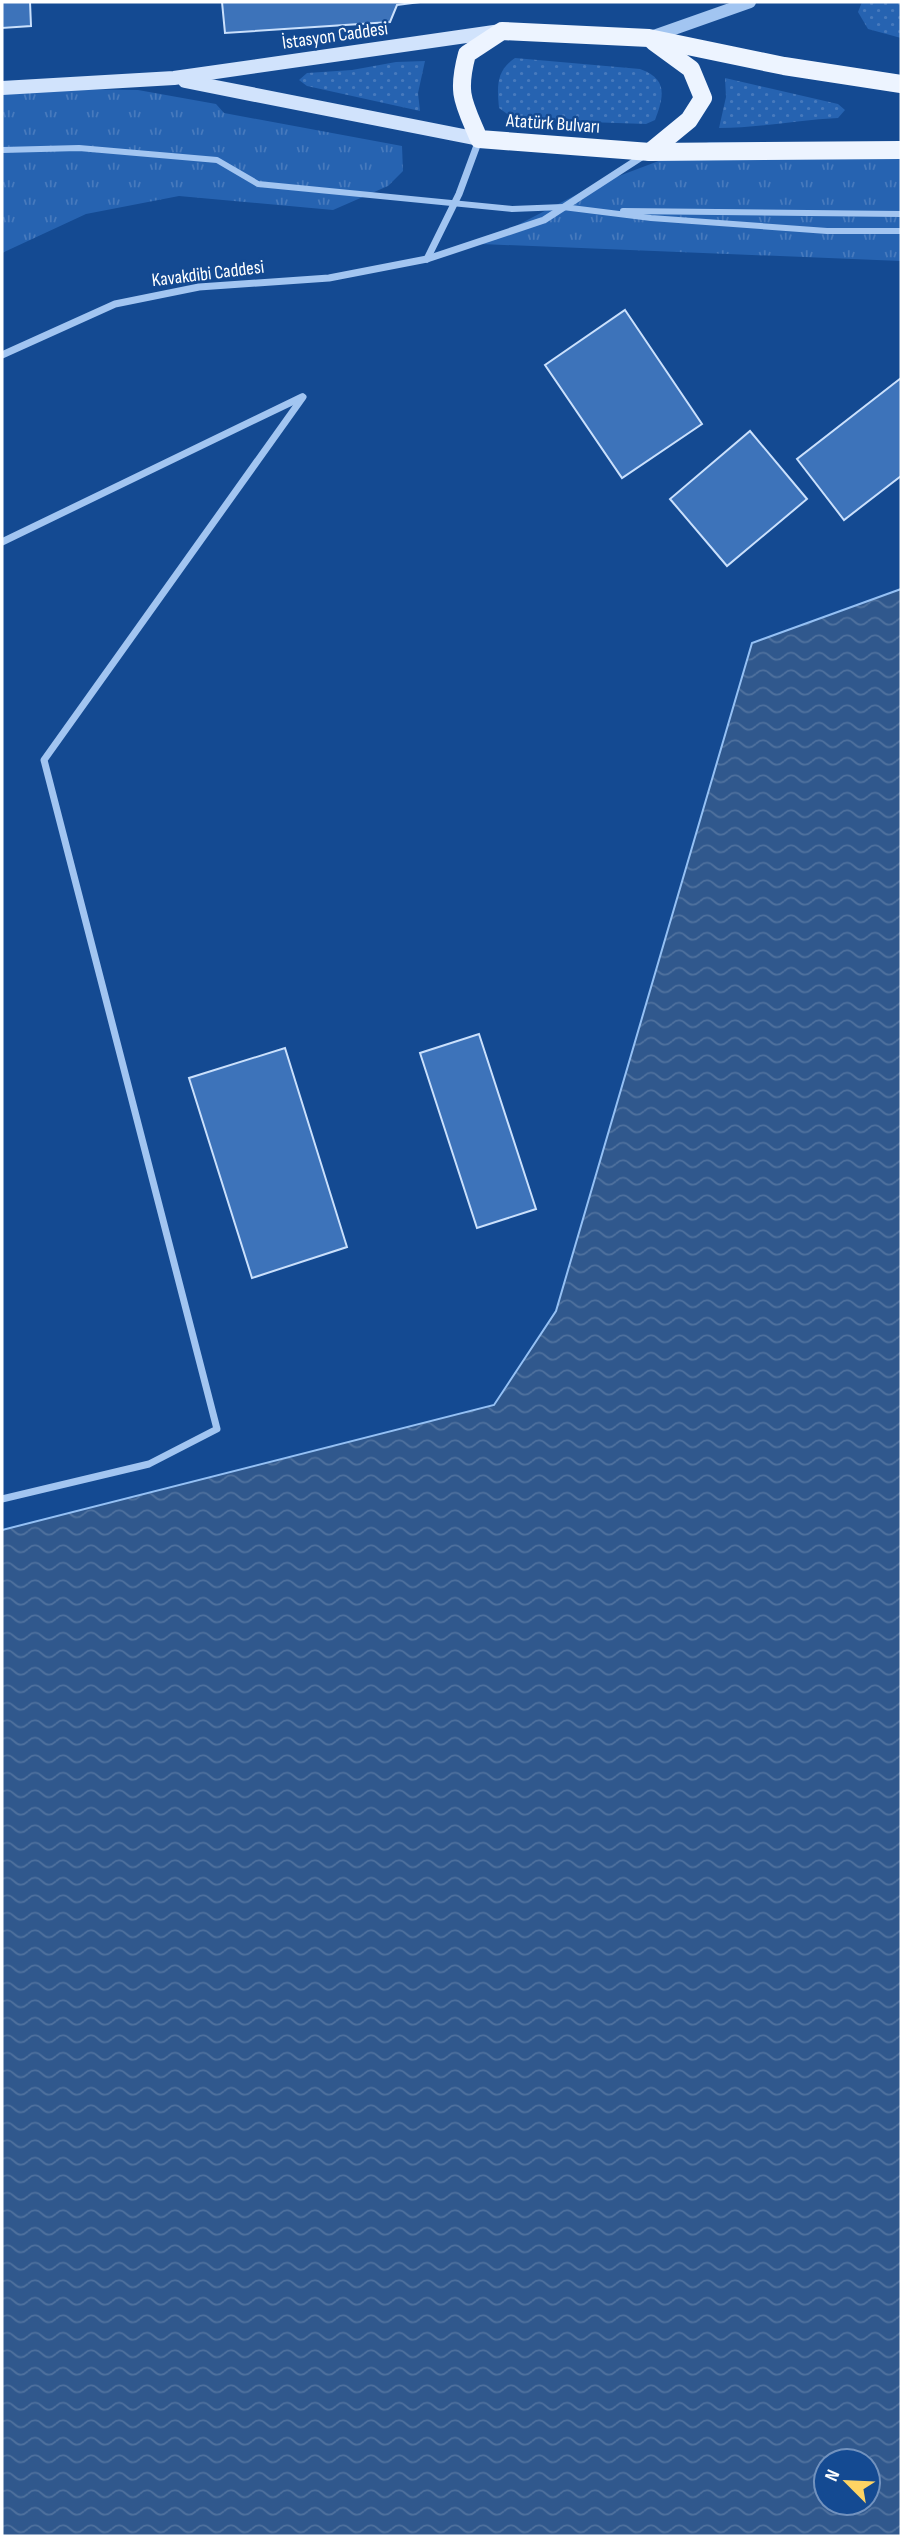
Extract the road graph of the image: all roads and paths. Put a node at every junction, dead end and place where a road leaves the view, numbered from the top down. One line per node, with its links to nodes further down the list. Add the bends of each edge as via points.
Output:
1 (750, 2): 3 (street)
2 (502, 31): 3 (main road); 4 (main road, İstasyon Caddesi); 7 (main road, Atatürk Bulvarı, via 467,54 461,76 461,98)
3 (649, 38): 5 (main road); 10 (main road, via 691,69 703,99 689,120)
4 (174, 78): 6 (main road, İstasyon Caddesi); 7 (main road, İstasyon Caddesi)
5 (901, 84)
6 (2, 88)
7 (479, 139): 10 (main road, Atatürk Bulvarı); 11 (street)
8 (2, 150): 11 (street, via 79,148 217,160 258,184)
9 (901, 150): 10 (main road, Atatürk Bulvarı)
10 (650, 152): 12 (street, Kavakdibi Caddesi)
11 (455, 203): 12 (street); 16 (street)
12 (563, 208): 13 (street); 16 (street, Kavakdibi Caddesi, via 544,220)
13 (591, 211): 14 (street); 15 (street, via 813,230)
14 (901, 214)
15 (901, 231)
16 (427, 259): 17 (street, Kavakdibi Caddesi, via 329,278 199,287 115,304)
17 (2, 355)
18 (2, 542): 19 (street, via 303,397 44,760 217,1429 149,1464)
19 (2, 1499)

